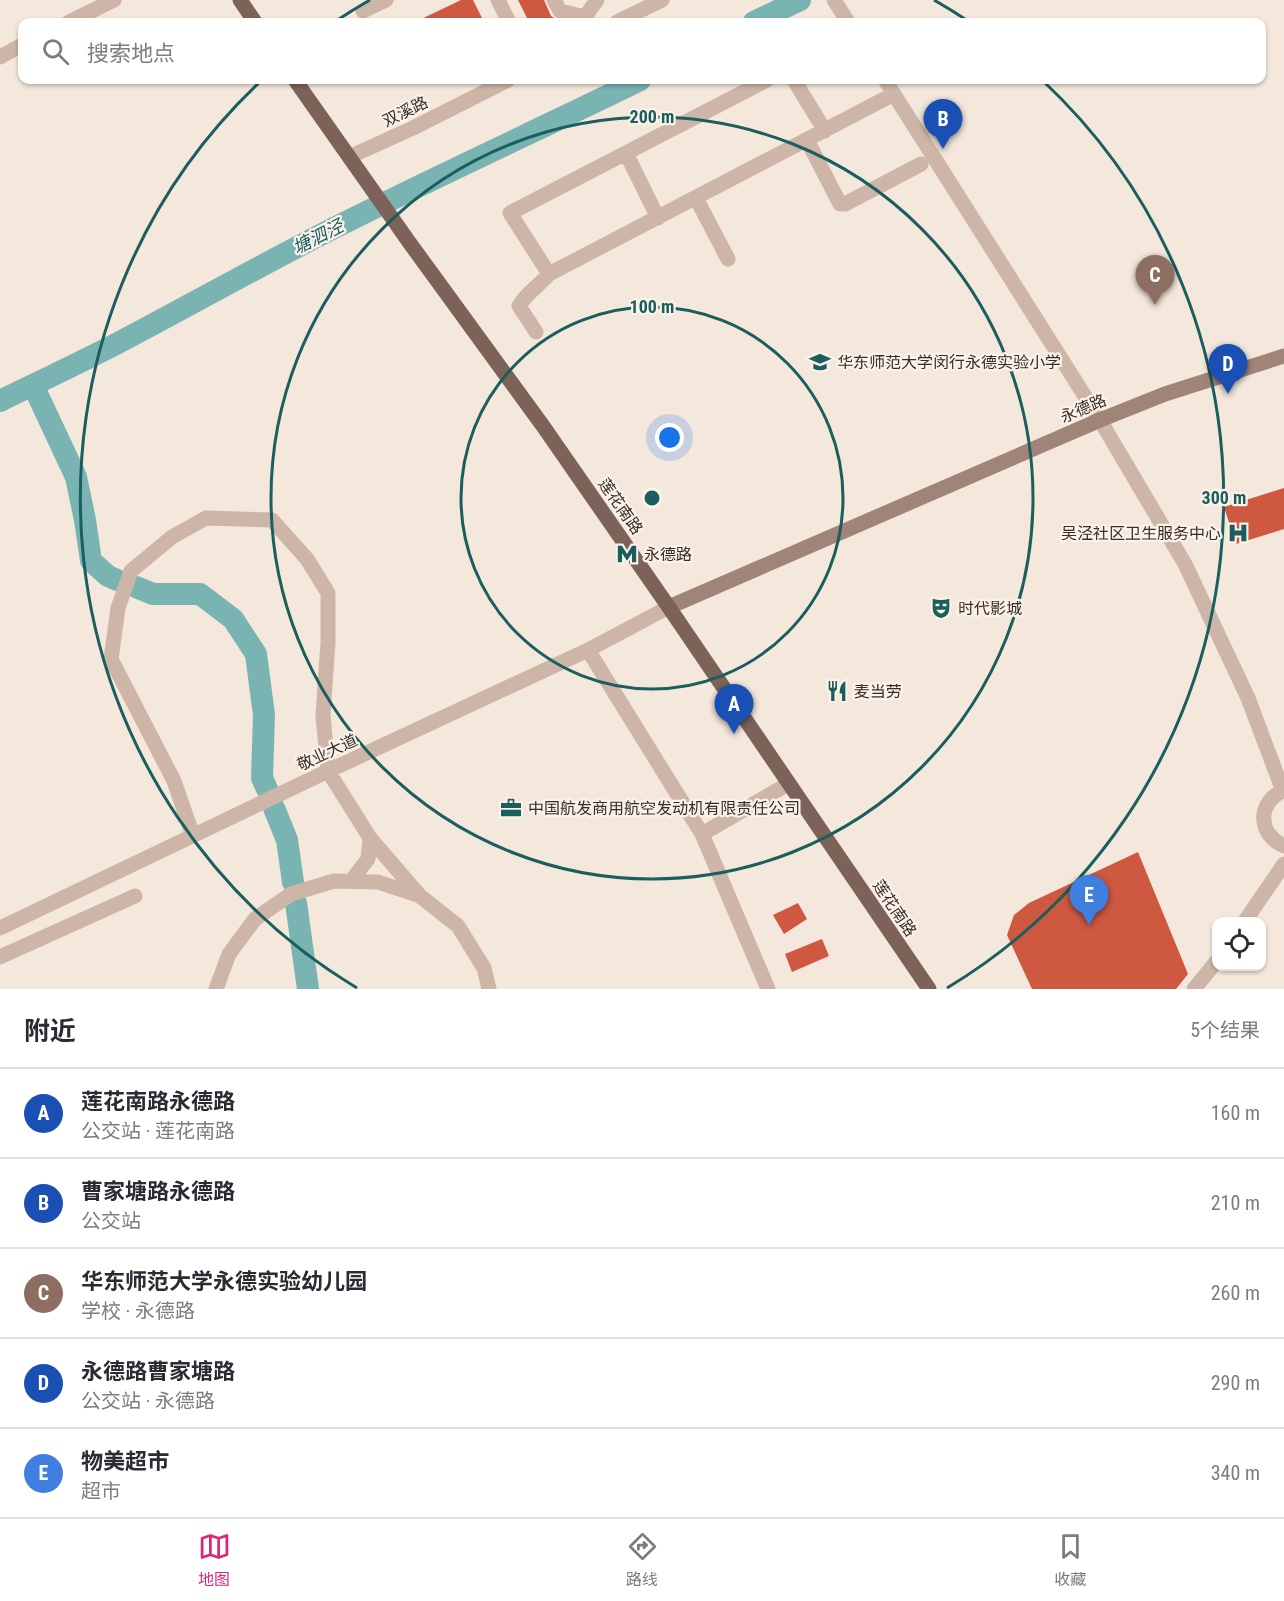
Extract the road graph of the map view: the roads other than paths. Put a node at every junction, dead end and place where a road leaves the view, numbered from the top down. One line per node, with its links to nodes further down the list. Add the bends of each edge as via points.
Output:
1 (114, 0): 10 (street)
2 (240, 0): 11 (main road)
3 (386, 0): 9 (street)
4 (498, 0): 12 (street)
5 (555, 0): 13 (street, via 560,11)
6 (597, 0): 14 (street)
7 (662, 0): 15 (street)
8 (836, 2): 16 (street)
9 (363, 11)
10 (77, 18)
11 (252, 18)
12 (507, 18)
13 (581, 18)
14 (588, 18)
15 (625, 18)
16 (846, 18)
17 (18, 47): 18 (street)
18 (0, 57)
19 (298, 84): 28 (main road, 莲花南路)
20 (500, 84): 28 (street, 双溪路)
21 (759, 84): 27 (street)
22 (796, 84): 25 (street)
23 (888, 84): 24 (street)
24 (894, 94): 25 (street); 36 (street)
25 (825, 131): 26 (street)
26 (807, 140): 29 (street, via 840,204); 30 (street)
27 (626, 153): 31 (street); 33 (street, via 510,213)
28 (349, 157): 37 (main road, 莲花南路)
29 (921, 164)
30 (696, 198): 31 (street); 32 (street)
31 (658, 218): 33 (street)
32 (728, 259)
33 (549, 274): 34 (street, via 519,306)
34 (536, 332)
35 (1284, 356): 36 (street, 永德路, via 1165,394)
36 (1100, 420): 37 (street, 永德路); 41 (street, via 1185,564 1248,698)
37 (669, 607): 38 (street, 敬业大道); 40 (main road, 莲花南路)
38 (588, 650): 39 (street, 敬业大道); 42 (street)
39 (328, 771): 43 (street, 敬业大道); 43 (street, via 323,715 328,593 307,559 272,520 206,518 172,537 131,571 118,608 111,659 174,781); 44 (street)
40 (788, 784): 42 (street); 57 (main road, 莲花南路)
41 (1283, 790): 45 (street, via 1268,802 1263,819 1270,837)
42 (702, 834): 56 (street)
43 (193, 836): 51 (street, 敬业大道)
44 (370, 838): 47 (street, via 368,859); 49 (street)
45 (1284, 846)
46 (1284, 864): 50 (street)
47 (351, 881): 49 (street, via 378,882); 54 (street, via 334,881 291,894 255,919 229,954)
48 (135, 896): 52 (street)
49 (420, 896): 55 (street, via 458,926 484,968)
50 (1248, 917)
51 (0, 928)
52 (0, 957)
53 (1212, 967): 58 (street)
54 (216, 989)
55 (489, 989)
56 (768, 989)
57 (929, 989)
58 (1194, 989)

